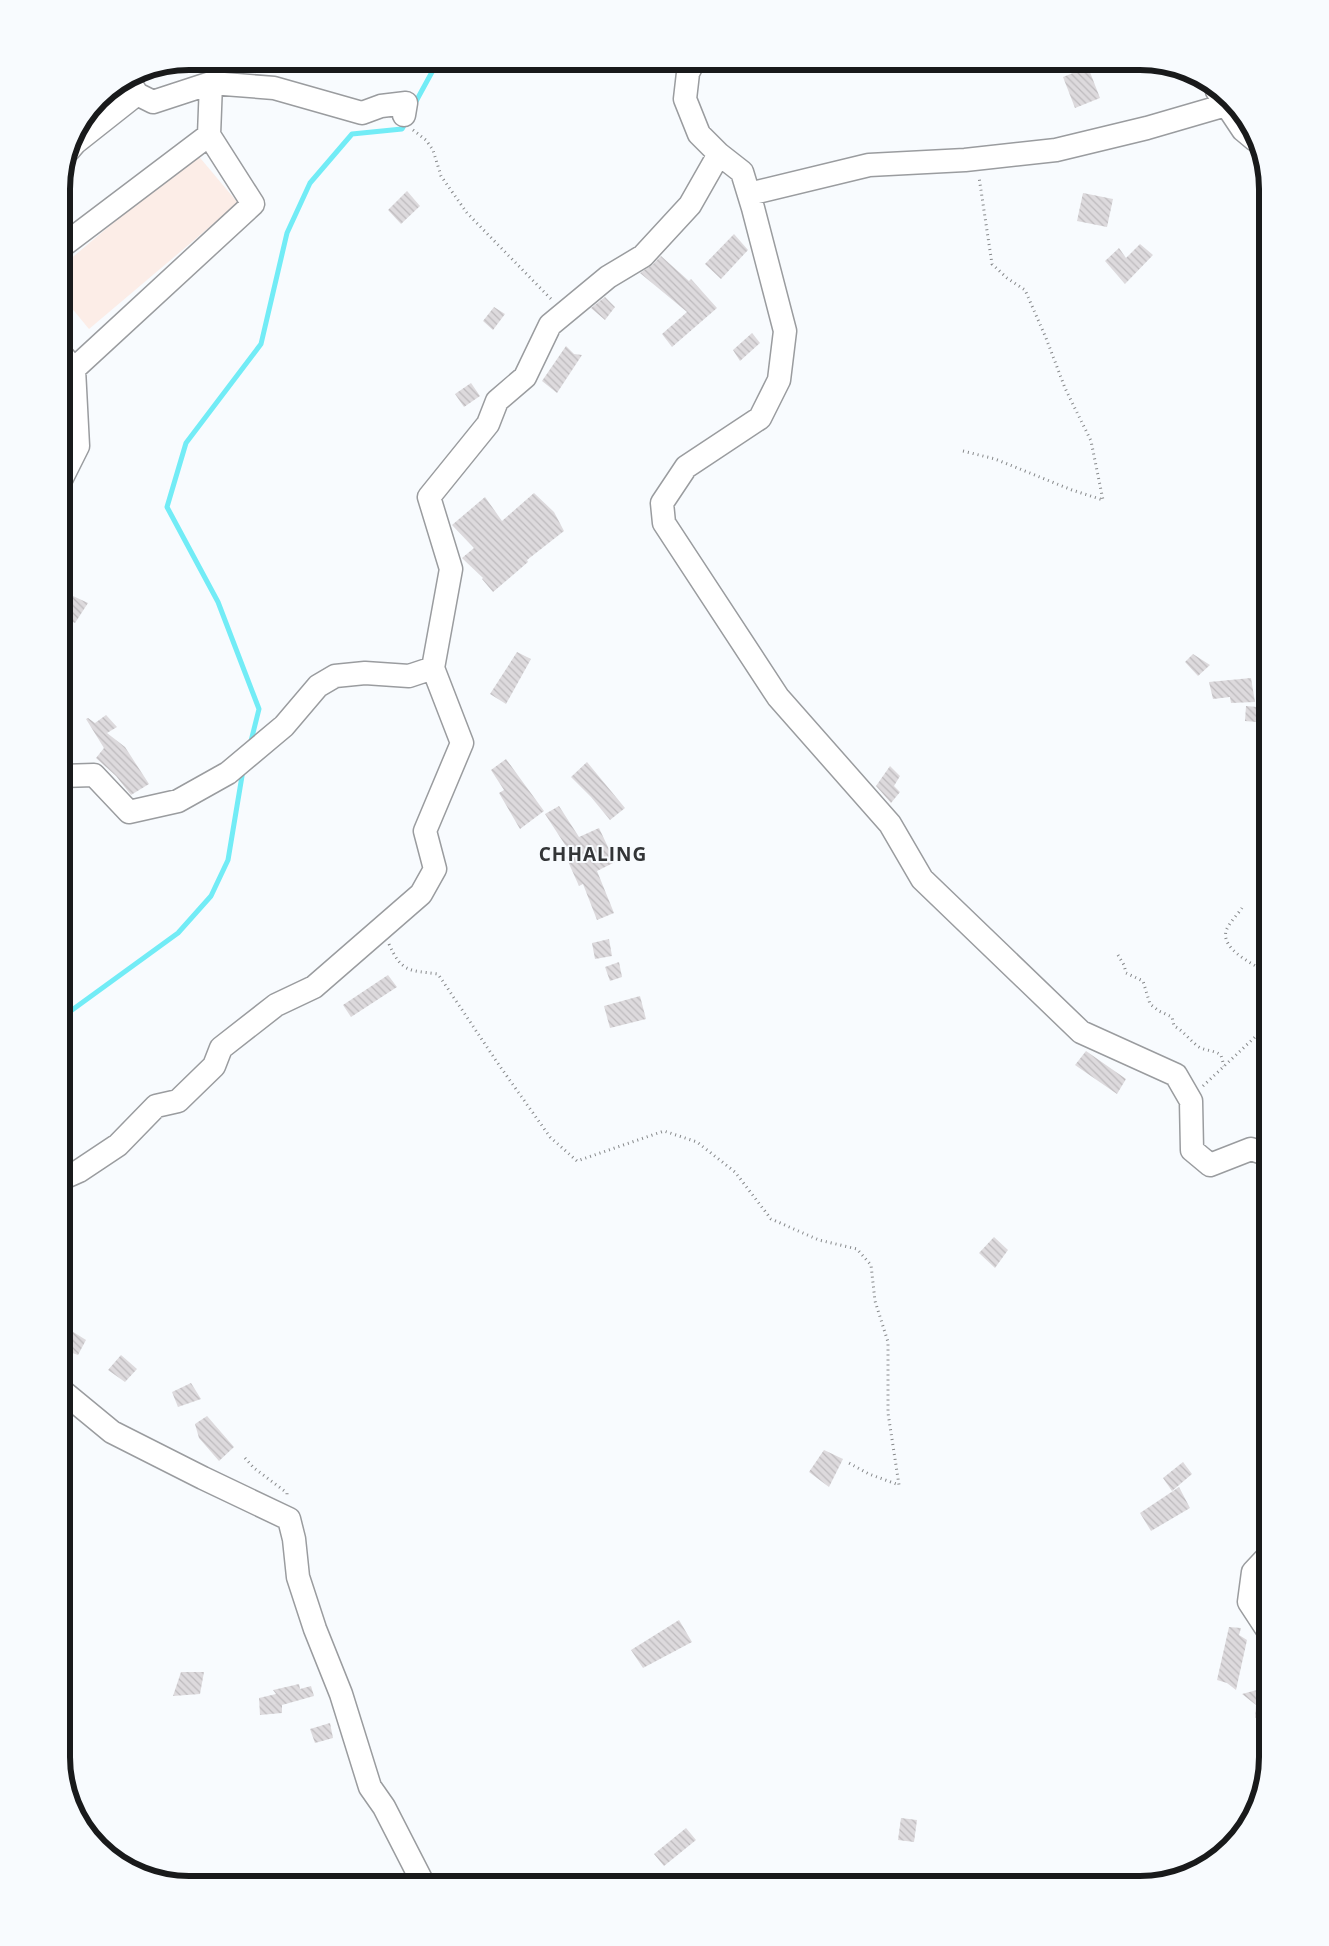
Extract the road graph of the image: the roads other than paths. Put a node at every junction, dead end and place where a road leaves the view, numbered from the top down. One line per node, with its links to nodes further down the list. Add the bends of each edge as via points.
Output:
1 (690, 70): 10 (street, via 686,99 699,134)
2 (211, 83): 3 (street, via 153,102); 6 (street, via 274,88 362,113 381,106 406,103); 8 (street)
3 (132, 86): 9 (street)
4 (1217, 99): 11 (street, via 1147,128 1056,150 869,166)
5 (1235, 118): 7 (street)
6 (408, 122)
7 (1244, 131)
8 (210, 135): 12 (street); 13 (street, via 253,204)
9 (82, 136)
10 (719, 154): 11 (street, via 742,172); 14 (street, via 690,205 643,256 608,277 550,325 524,377 497,400 488,424 430,497 451,569)
11 (749, 194): 16 (street, via 785,331 778,380 760,418 686,467 662,503 664,523 778,697 890,824 922,879 1081,1032 1176,1075 1191,1101 1192,1150 1210,1165 1251,1149)
12 (70, 241)
13 (70, 360)
14 (433, 668): 15 (street, via 409,676 365,673 335,676 318,686 284,726 258,750 228,773 178,801 129,812 94,776); 17 (street, via 462,744 425,832 435,869 421,894 314,987 276,1005 221,1048 214,1066 178,1100 156,1106 118,1145)
15 (70, 776)
16 (1259, 1152)
17 (70, 1175)
18 (70, 1397): 21 (street, via 112,1432 289,1518 298,1577 341,1694 370,1787)
19 (1259, 1566): 20 (street, via 1253,1572 1248,1602)
20 (1259, 1618)
21 (420, 1876)

